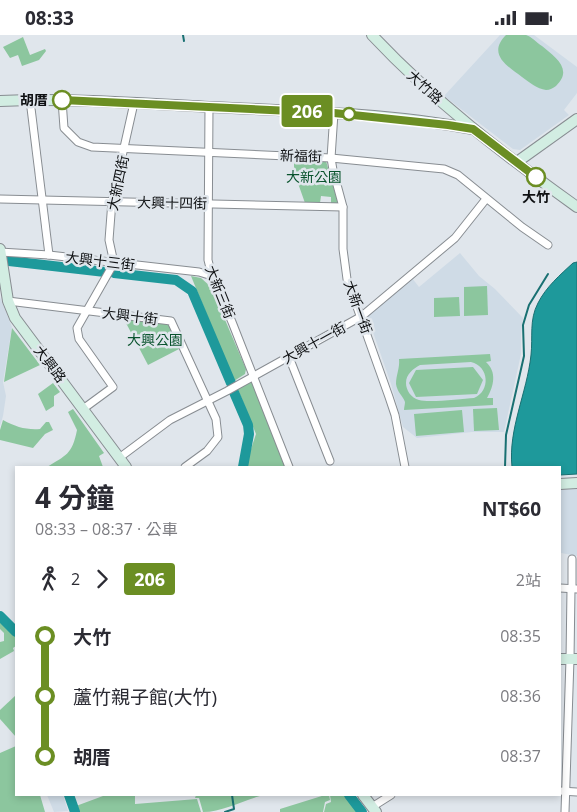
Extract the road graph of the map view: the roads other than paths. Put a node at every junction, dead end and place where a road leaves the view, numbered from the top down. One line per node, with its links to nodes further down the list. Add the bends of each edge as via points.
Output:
1 (372, 35): 9 (main road, 大竹路, via 398,63)
2 (30, 100): 3 (main road); 4 (main road); 16 (street)
3 (62, 100): 5 (main road); 10 (street, 新福街, via 64,128 78,142 92,147)
4 (0, 101)
5 (134, 103): 6 (main road); 10 (street, 大新四街)
6 (209, 107): 7 (main road); 11 (street, 大新三街)
7 (334, 113): 9 (main road); 12 (street, 大新一街)
8 (577, 119): 13 (main road)
9 (473, 129): 13 (main road, 大竹路)
10 (125, 149): 11 (street, 新福街); 17 (street, 大新四街)
11 (208, 153): 12 (street, 新福街); 18 (street, 大新三街)
12 (331, 157): 15 (street, 新福街, via 444,169 458,175); 19 (street, 大新一街)
13 (517, 162): 20 (main road, 大竹路)
14 (0, 199): 16 (street, 大興十四街)
15 (486, 199): 21 (street, 新福街); 30 (street, 大興十一街, via 455,238)
16 (42, 200): 17 (street, 大興十四街); 23 (street)
17 (112, 201): 18 (street, 大興十四街); 25 (street, 大新四街, via 109,239)
18 (208, 203): 19 (street, 大興十四街); 24 (street, 大新三街)
19 (343, 207): 30 (street, 大新一街, via 347,279)
20 (577, 207)
21 (548, 245)
22 (0, 250): 23 (street, 大興十三街); 28 (main road, 大興路)
23 (48, 255): 25 (street, 大興十三街)
24 (208, 260): 26 (street); 27 (street, 大新三街)
25 (114, 263): 26 (street, 大興十三街); 29 (street)
26 (199, 272): 27 (street, 大興十三街)
27 (212, 276): 32 (street, 大新三街)
28 (8, 301): 29 (street, 大興十街); 34 (main road, 大興路, via 15,318)
29 (86, 310): 33 (street, 大興十街, via 171,321); 34 (street, via 77,328 79,339 112,387)
30 (362, 316): 31 (street, 大興十一街); 40 (street, 大新一街, via 395,415)
31 (289, 357): 32 (street, 大興十一街); 36 (street)
32 (253, 376): 33 (street, 大興十一街); 39 (street, 大新三街)
33 (209, 400): 35 (street, 大興十一街, via 170,420); 38 (street, 大興十街, via 218,437 207,451)
34 (83, 409): 35 (main road, 大興路)
35 (119, 458): 37 (main road, 大興路)
36 (330, 461)
37 (125, 466)
38 (186, 466)
39 (289, 466)
40 (405, 466)
41 (577, 483): 42 (main road)
42 (561, 484)
43 (572, 559): 44 (street)
44 (573, 589): 45 (street)
45 (569, 659): 46 (street)
46 (563, 791): 47 (street); 51 (street)
47 (577, 792)
48 (364, 796): 50 (main road)
49 (390, 796): 50 (street)
50 (374, 810)
51 (565, 812)

